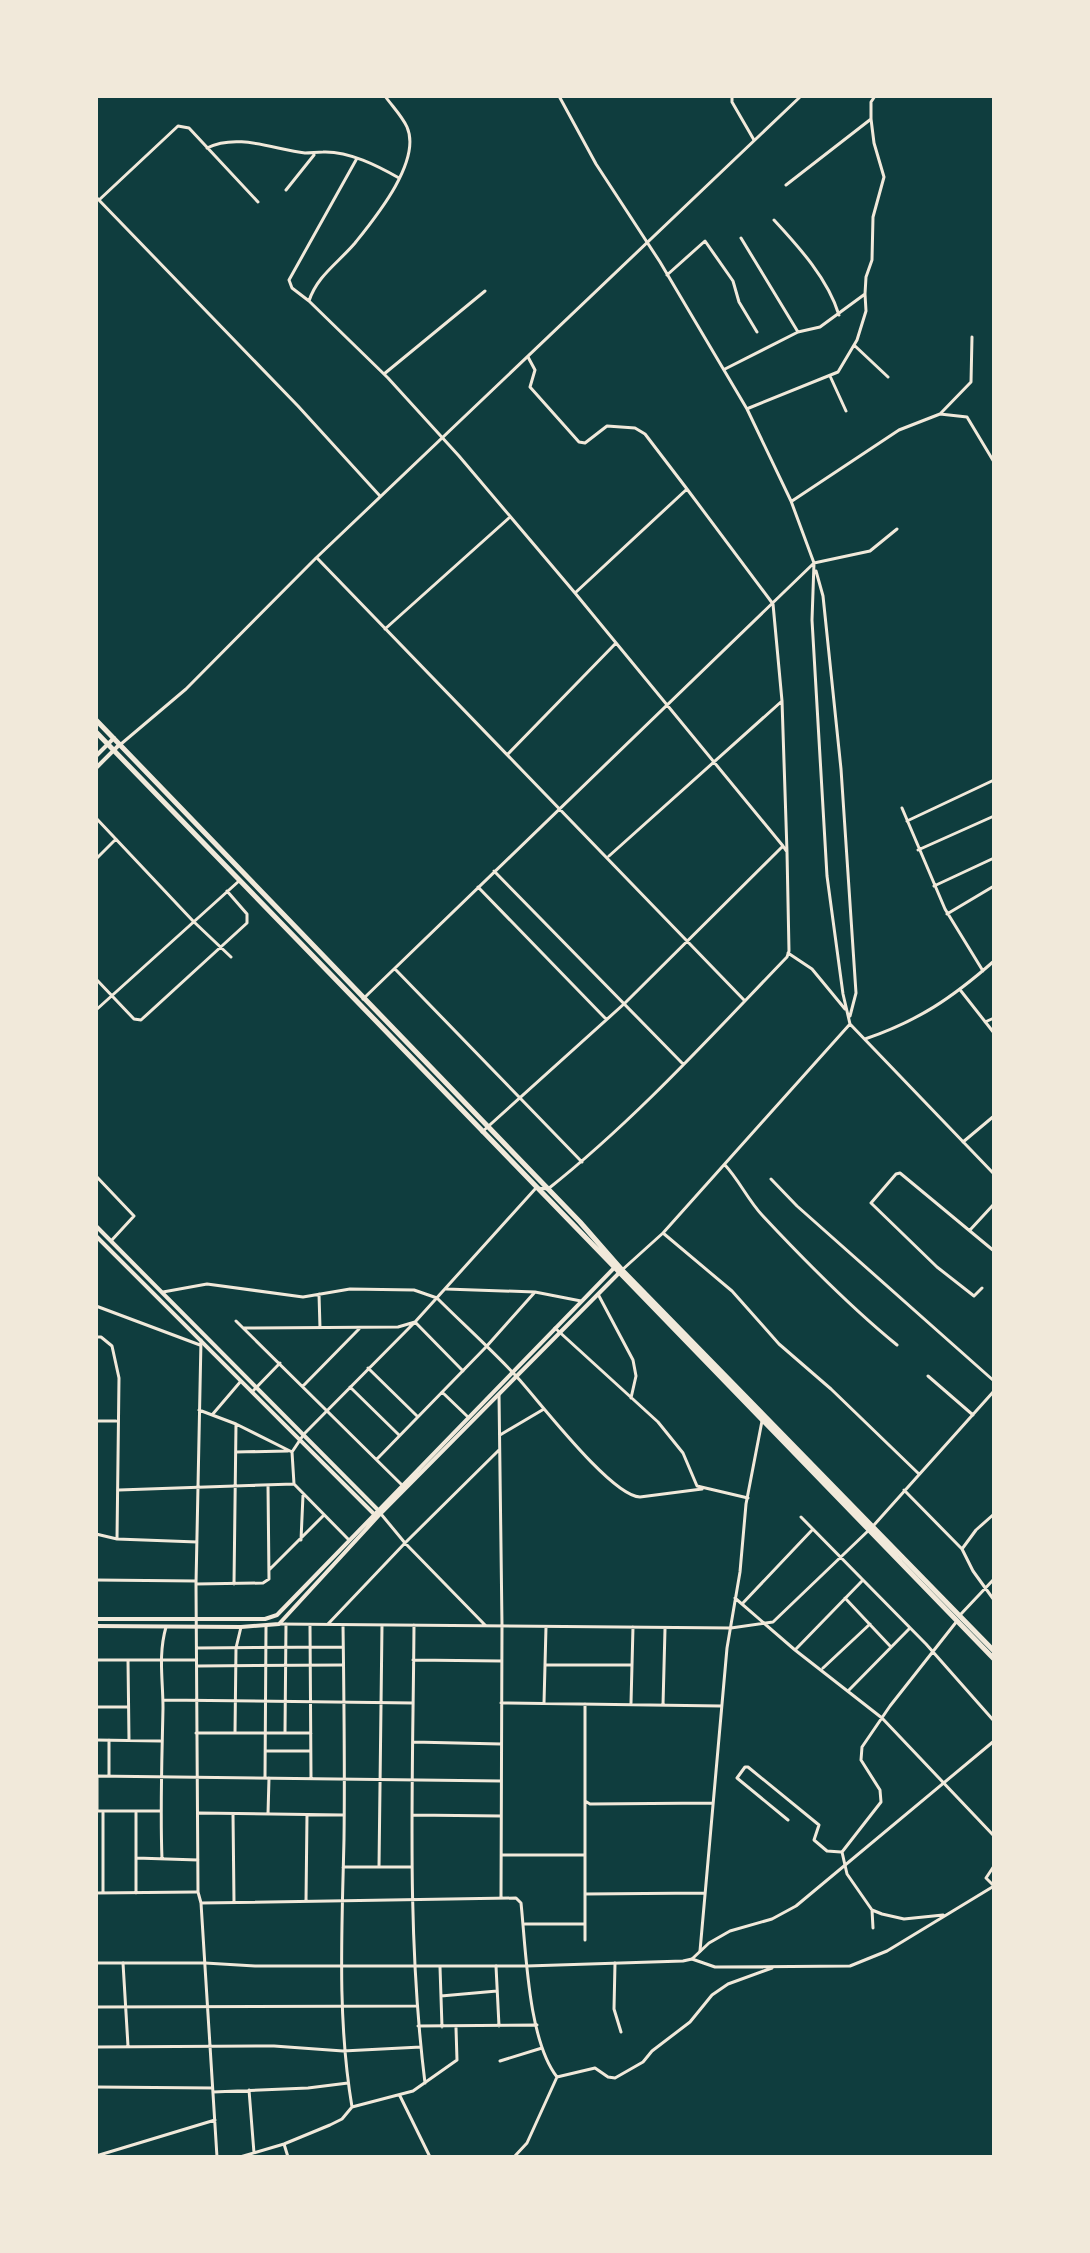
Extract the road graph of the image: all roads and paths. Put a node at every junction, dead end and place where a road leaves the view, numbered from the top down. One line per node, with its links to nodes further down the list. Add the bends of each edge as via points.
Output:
1 (385, 96): 11 (street, via 407,128)
2 (559, 96): 18 (street)
3 (731, 96): 7 (street)
4 (801, 96): 7 (street)
5 (875, 96): 6 (street)
6 (871, 119): 12 (street); 21 (street, via 884,177 873,217)
7 (754, 140): 18 (street)
8 (207, 148): 9 (street, via 233,142); 14 (street, via 189,128 173,128); 15 (street)
9 (315, 153): 10 (street); 13 (street)
10 (357, 159): 11 (street); 22 (street, via 289,280)
11 (400, 178): 22 (street, via 357,241 316,283)
12 (786, 185)
13 (286, 190)
14 (97, 199): 39 (street)
15 (258, 202)
16 (774, 220): 23 (street, via 818,275)
17 (741, 238): 25 (street)
18 (646, 241): 19 (street); 28 (street)
19 (667, 275): 24 (street, via 703,242 708,244); 29 (street)
20 (485, 291): 30 (street)
21 (865, 294): 23 (street); 27 (street, via 866,311)
22 (309, 301): 30 (street)
23 (839, 315): 25 (street)
24 (757, 332)
25 (798, 332): 29 (street)
26 (972, 337): 35 (street, via 971,382)
27 (854, 345): 31 (street, via 843,366); 32 (street)
28 (528, 357): 36 (street); 38 (street, via 535,370 530,387 579,442 607,426 635,428)
29 (725, 369): 33 (street)
30 (384, 374): 36 (street)
31 (830, 376): 33 (street); 34 (street)
32 (888, 377)
33 (747, 409): 40 (street)
34 (846, 411)
35 (940, 414): 37 (street, via 967,417); 40 (street, via 899,430)
36 (442, 440): 39 (street); 41 (street)
37 (994, 462)
38 (687, 489): 45 (street); 46 (street)
39 (381, 496): 43 (street)
40 (791, 501): 44 (street)
41 (510, 516): 45 (street); 47 (street)
42 (897, 529): 44 (street, via 870,551)
43 (316, 558): 47 (street); 55 (street, via 186,689)
44 (814, 565): 46 (street); 97 (street, via 812,620 827,876); 100 (street, via 823,596 841,769 856,993)
45 (575, 593): 48 (street)
46 (773, 604): 49 (street); 50 (street)
47 (385, 629): 57 (street)
48 (616, 643): 50 (street); 57 (street)
49 (782, 701): 59 (street); 70 (street)
50 (667, 704): 59 (street); 62 (street)
51 (96, 720): 53 (highway)
52 (96, 732): 54 (highway)
53 (114, 738): 54 (main road); 55 (highway)
54 (108, 744): 56 (highway); 58 (main road)
55 (121, 744): 56 (main road); 92 (highway)
56 (114, 750): 60 (main road); 75 (highway)
57 (508, 754): 62 (street)
58 (96, 756)
59 (714, 761): 68 (street); 71 (street)
60 (96, 768)
61 (994, 780): 66 (street)
62 (561, 808): 71 (street); 74 (street)
63 (902, 808): 66 (street)
64 (994, 816): 69 (street)
65 (96, 818): 67 (street)
66 (907, 821): 69 (street)
67 (117, 838): 73 (street); 81 (street)
68 (783, 846): 70 (street); 82 (street)
69 (918, 850): 76 (street)
70 (787, 852): 84 (street)
71 (609, 857): 82 (street)
72 (994, 858): 76 (street)
73 (96, 859)
74 (494, 871): 78 (street); 94 (street)
75 (239, 881): 79 (street); 95 (highway)
76 (934, 886): 80 (street)
77 (994, 886): 80 (street)
78 (478, 887): 87 (street); 99 (street)
79 (227, 891): 81 (street); 83 (street, via 249,919)
80 (947, 914): 88 (street)
81 (193, 921): 83 (street); 91 (street)
82 (689, 940): 93 (street); 94 (street)
83 (220, 946): 85 (street); 91 (street, via 141,1020)
84 (788, 953): 93 (street); 97 (street, via 812,969)
85 (231, 957)
86 (994, 961): 88 (street)
87 (395, 969): 92 (street); 105 (street)
88 (983, 971): 90 (street)
89 (96, 979): 91 (street)
90 (961, 991): 101 (street); 103 (street, via 917,1019)
91 (112, 995): 96 (street)
92 (364, 999): 95 (street); 107 (highway)
93 (745, 1001): 104 (street)
94 (625, 1003): 99 (street); 104 (street)
95 (358, 1004): 108 (highway)
96 (96, 1010)
97 (847, 1012): 100 (street)
98 (994, 1018): 101 (street)
99 (607, 1020): 105 (street)
100 (850, 1022): 103 (street); 111 (street)
101 (985, 1022): 102 (street)
102 (994, 1033)
103 (865, 1039): 109 (street)
104 (683, 1064): 110 (street)
105 (521, 1097): 107 (street); 110 (street)
106 (994, 1116): 109 (street)
107 (488, 1127): 108 (street); 116 (highway)
108 (482, 1132): 115 (highway)
109 (963, 1142): 112 (street)
110 (582, 1162): 116 (street)
111 (725, 1165): 120 (street); 143 (street, via 806,1263)
112 (994, 1174)
113 (96, 1176): 122 (street, via 134,1216)
114 (771, 1179): 151 (street)
115 (536, 1188): 116 (street); 124 (highway); 126 (street)
116 (548, 1189): 124 (highway)
117 (994, 1204): 119 (street)
118 (96, 1226): 122 (main road)
119 (970, 1230): 123 (street); 125 (street, via 898,1173 871,1203 974,1296)
120 (663, 1233): 124 (street); 179 (street, via 732,1291 779,1344)
121 (96, 1236): 142 (main road)
122 (111, 1241): 127 (main road)
123 (994, 1251)
124 (618, 1269): 130 (main road); 132 (main road); 169 (highway); 194 (highway)
125 (982, 1288)
126 (446, 1289): 128 (street); 131 (street)
127 (162, 1292): 129 (street, via 207,1284 303,1297); 153 (main road)
128 (535, 1292): 132 (street); 144 (street)
129 (319, 1294): 131 (street, via 414,1290); 137 (street)
130 (598, 1295): 140 (main road); 159 (street, via 633,1360)
131 (437, 1298): 135 (street); 144 (street)
132 (582, 1301): 139 (main road)
133 (96, 1306): 142 (street)
134 (236, 1321): 136 (street)
135 (415, 1322): 138 (street); 146 (street); 147 (street)
136 (244, 1328): 137 (street); 145 (street)
137 (320, 1328): 138 (street)
138 (360, 1328): 152 (street)
139 (555, 1328): 140 (street); 148 (main road)
140 (560, 1334): 148 (main road); 159 (street)
141 (96, 1337): 168 (street, via 110,1342 116,1357)
142 (200, 1343): 150 (main road); 161 (street)
143 (897, 1345)
144 (486, 1347): 147 (street); 148 (street)
145 (280, 1363): 152 (street); 153 (street)
146 (368, 1368): 154 (street); 165 (street)
147 (463, 1371): 157 (street)
148 (515, 1375): 158 (main road); 160 (street); 166 (main road)
149 (928, 1376): 164 (street)
150 (241, 1381): 156 (main road); 163 (street)
151 (994, 1381)
152 (303, 1386): 162 (street)
153 (257, 1387): 156 (street); 171 (main road)
154 (350, 1387): 162 (street); 173 (street)
155 (994, 1391): 164 (street)
156 (252, 1392): 174 (main road)
157 (442, 1392): 165 (street); 166 (street)
158 (499, 1394): 166 (main road); 172 (street)
159 (631, 1398): 185 (street, via 678,1447)
160 (544, 1409): 172 (street); 185 (street, via 632,1497)
161 (199, 1410): 163 (street); 182 (street)
162 (328, 1410): 171 (street); 178 (street)
163 (212, 1415): 170 (street)
164 (973, 1415): 179 (street)
165 (418, 1417): 173 (street)
166 (471, 1420): 184 (main road)
167 (96, 1421): 168 (street)
168 (118, 1421): 186 (street)
169 (762, 1421): 189 (street); 194 (highway)
170 (236, 1424): 176 (street); 177 (street)
171 (304, 1434): 174 (street); 190 (main road)
172 (500, 1435): 175 (street)
173 (399, 1436): 178 (street)
174 (300, 1440): 177 (street); 190 (main road)
175 (500, 1449): 201 (street); 227 (street)
176 (236, 1452): 177 (street); 183 (street)
177 (290, 1452): 180 (street)
178 (377, 1459): 184 (street)
179 (919, 1474): 187 (street)
180 (294, 1484): 181 (street); 188 (street)
181 (268, 1485): 183 (street); 204 (street)
182 (197, 1486): 183 (street); 186 (street); 200 (street)
183 (236, 1486): 209 (street)
184 (404, 1486): 190 (main road)
185 (702, 1489): 189 (street)
186 (119, 1490): 197 (street)
187 (904, 1490): 194 (street); 202 (street)
188 (303, 1494): 192 (street); 198 (street)
189 (748, 1498): 211 (street)
190 (378, 1513): 199 (main road); 201 (street); 218 (main road)
191 (994, 1514): 202 (street)
192 (324, 1515): 198 (street); 199 (street)
193 (801, 1517): 195 (street)
194 (871, 1528): 203 (street); 217 (highway)
195 (813, 1529): 203 (street); 214 (street)
196 (96, 1534): 197 (street)
197 (117, 1539): 200 (street)
198 (301, 1540): 204 (street)
199 (349, 1540): 215 (main road, via 277,1615)
200 (197, 1542): 208 (street)
201 (405, 1543): 221 (street); 226 (street)
202 (962, 1549): 210 (street)
203 (841, 1557): 207 (street); 228 (street)
204 (270, 1569): 209 (street, via 263,1583)
205 (994, 1579): 210 (street)
206 (96, 1580): 208 (street)
207 (863, 1580): 212 (street); 238 (street)
208 (196, 1582): 209 (street); 215 (street)
209 (234, 1584)
210 (985, 1589): 213 (street); 217 (street)
211 (735, 1598): 214 (street); 237 (street)
212 (845, 1598): 222 (street); 246 (street)
213 (994, 1600)
214 (742, 1604): 228 (street)
215 (196, 1618): 216 (main road); 230 (street)
216 (96, 1619)
217 (958, 1619): 247 (highway); 248 (street); 249 (highway)
218 (279, 1624): 219 (street); 234 (main road)
219 (286, 1624): 220 (street); 240 (street)
220 (310, 1624): 221 (street); 241 (street)
221 (328, 1624): 223 (street)
222 (870, 1624): 243 (street); 263 (street)
223 (343, 1625): 224 (street); 242 (street)
224 (382, 1625): 225 (street); 272 (street)
225 (414, 1625): 226 (street); 253 (street)
226 (485, 1625): 227 (street)
227 (502, 1625): 231 (street); 254 (street)
228 (765, 1625): 237 (street); 246 (street)
229 (96, 1626): 232 (main road)
230 (197, 1626): 232 (main road); 233 (main road); 244 (street)
231 (546, 1626): 235 (street); 261 (street)
232 (166, 1627): 252 (street)
233 (241, 1627): 234 (main road); 245 (street)
234 (266, 1627): 239 (street)
235 (633, 1627): 236 (street); 262 (street)
236 (665, 1627): 237 (street); 278 (street)
237 (731, 1628): 279 (street)
238 (910, 1628): 243 (street); 248 (street)
239 (266, 1647): 240 (street); 245 (street); 257 (street)
240 (286, 1647): 241 (street); 258 (street)
241 (310, 1647): 242 (street); 259 (street)
242 (343, 1647): 260 (street)
243 (891, 1647): 264 (street)
244 (198, 1648): 245 (street); 255 (street)
245 (236, 1648): 256 (street)
246 (795, 1650): 263 (street)
247 (994, 1651)
248 (932, 1653): 282 (street); 283 (street)
249 (994, 1659)
250 (96, 1660): 251 (street)
251 (128, 1660): 252 (street); 281 (street)
252 (160, 1660): 255 (street); 266 (street)
253 (413, 1660): 254 (street); 273 (street)
254 (501, 1661): 274 (street)
255 (198, 1663): 256 (street); 267 (street)
256 (236, 1665): 257 (street); 268 (street)
257 (266, 1665): 258 (street); 265 (street)
258 (286, 1665): 259 (street); 269 (street)
259 (310, 1665): 260 (street); 270 (street)
260 (344, 1665): 271 (street)
261 (545, 1665): 262 (street); 275 (street)
262 (632, 1665): 277 (street)
263 (822, 1670): 264 (street)
264 (849, 1690): 282 (street)
265 (266, 1699): 268 (street); 269 (street); 286 (street)
266 (163, 1700): 267 (street); 292 (street)
267 (197, 1700): 268 (street); 284 (street)
268 (235, 1700): 285 (street)
269 (286, 1700): 270 (street); 287 (street)
270 (311, 1701): 271 (street); 288 (street)
271 (344, 1702): 272 (street); 304 (street)
272 (380, 1702): 273 (street); 305 (street)
273 (413, 1703): 294 (street)
274 (501, 1703): 275 (street); 295 (street)
275 (544, 1703): 276 (street)
276 (585, 1704): 277 (street); 309 (street)
277 (631, 1705): 278 (street)
278 (663, 1705): 279 (street)
279 (722, 1706): 310 (street)
280 (96, 1707): 281 (street)
281 (128, 1707): 291 (street)
282 (882, 1718): 308 (street); 324 (street, via 860,1752 881,1802)
283 (994, 1721)
284 (196, 1733): 285 (street); 300 (street)
285 (235, 1733): 286 (street)
286 (266, 1733): 287 (street); 296 (street)
287 (285, 1733): 288 (street)
288 (311, 1733): 297 (street)
289 (96, 1740): 290 (street)
290 (109, 1740): 291 (street); 299 (street)
291 (129, 1740): 292 (street)
292 (162, 1741): 301 (street)
293 (994, 1741): 308 (street)
294 (413, 1742): 295 (street); 306 (street)
295 (501, 1744): 307 (street)
296 (266, 1751): 297 (street); 302 (street)
297 (311, 1751): 303 (street)
298 (96, 1776): 299 (street); 311 (street)
299 (109, 1776): 301 (street)
300 (197, 1776): 301 (street); 302 (street); 315 (street)
301 (162, 1777): 312 (street)
302 (267, 1778): 303 (street); 317 (street)
303 (311, 1778): 304 (street)
304 (345, 1779): 305 (street); 319 (street)
305 (379, 1779): 306 (street); 333 (street)
306 (413, 1779): 307 (street); 320 (street)
307 (501, 1781): 321 (street)
308 (943, 1783): 323 (street); 330 (street)
309 (585, 1801): 310 (street); 326 (street)
310 (713, 1803): 340 (street)
311 (96, 1811): 313 (street)
312 (160, 1811): 314 (street); 328 (street)
313 (103, 1813): 314 (street); 338 (street)
314 (136, 1813): 327 (street)
315 (199, 1813): 316 (street); 329 (street)
316 (233, 1814): 317 (street); 346 (street)
317 (268, 1814): 318 (street)
318 (307, 1815): 319 (street); 345 (street)
319 (344, 1815): 332 (street)
320 (412, 1815): 321 (street); 334 (street)
321 (501, 1816): 325 (street)
322 (788, 1820): 324 (street, via 739,1780 745,1767 819,1825 814,1840 827,1851)
323 (994, 1836)
324 (842, 1852): 330 (street)
325 (501, 1855): 326 (street); 342 (street)
326 (585, 1855): 341 (street)
327 (136, 1858): 328 (street); 339 (street)
328 (162, 1859): 329 (street)
329 (198, 1860): 336 (street)
330 (844, 1866): 348 (street); 354 (street, via 796,1906 730,1931)
331 (994, 1866): 335 (street, via 986,1878)
332 (343, 1867): 333 (street); 344 (street)
333 (379, 1867): 334 (street)
334 (412, 1867): 343 (street)
335 (994, 1886): 349 (street)
336 (198, 1892): 339 (street); 347 (street)
337 (96, 1893): 338 (street)
338 (103, 1893): 339 (street)
339 (136, 1893)
340 (705, 1893): 341 (street); 354 (street)
341 (585, 1894): 351 (street)
342 (501, 1898): 343 (street); 350 (street, via 519,1900)
343 (412, 1899): 344 (street); 360 (street)
344 (341, 1900): 345 (street); 362 (street)
345 (306, 1901): 346 (street)
346 (234, 1902): 347 (street)
347 (201, 1903): 358 (street)
348 (872, 1910): 349 (street, via 904,1919); 352 (street)
349 (943, 1915): 365 (street, via 887,1951 850,1966)
350 (523, 1924): 351 (street); 364 (street)
351 (585, 1924): 353 (street)
352 (873, 1928)
353 (585, 1940)
354 (700, 1951): 355 (street)
355 (692, 1959): 359 (street); 365 (street, via 715,1967)
356 (96, 1963): 357 (street)
357 (123, 1963): 358 (street); 369 (street)
358 (205, 1963): 362 (street); 368 (street)
359 (615, 1963): 364 (street); 378 (street, via 614,2009)
360 (414, 1965): 361 (street); 362 (street); 370 (street)
361 (440, 1965): 363 (street); 367 (street)
362 (341, 1966): 372 (street)
363 (496, 1966): 364 (street); 366 (street)
364 (527, 1966): 373 (street)
365 (772, 1968): 388 (street, via 712,1995 690,2022 618,2076 608,2077 595,2068)
366 (497, 1991): 367 (street); 375 (street)
367 (441, 1996): 376 (street)
368 (207, 2005): 369 (street); 372 (street); 380 (street)
369 (125, 2006): 371 (street); 379 (street)
370 (416, 2006): 372 (street); 374 (street)
371 (96, 2007)
372 (341, 2007): 385 (street)
373 (537, 2025): 375 (street); 383 (street)
374 (418, 2026): 376 (street); 382 (street)
375 (499, 2026): 377 (street)
376 (442, 2027): 377 (street)
377 (456, 2028): 390 (street, via 457,2060)
378 (621, 2032)
379 (128, 2046): 380 (street); 381 (street)
380 (209, 2046): 385 (street); 392 (street)
381 (96, 2047)
382 (421, 2047): 385 (street); 390 (street)
383 (542, 2048): 386 (street); 388 (street)
384 (513, 2049): 386 (street)
385 (343, 2051): 389 (street)
386 (515, 2056): 387 (street)
387 (500, 2061)
388 (557, 2077): 404 (street, via 527,2143)
389 (348, 2083): 393 (street); 395 (street)
390 (425, 2083): 394 (street)
391 (96, 2087): 392 (street)
392 (213, 2090): 393 (street); 396 (street)
393 (249, 2090): 398 (street)
394 (400, 2094): 395 (street); 403 (street)
395 (352, 2107): 397 (street, via 337,2122)
396 (215, 2120): 399 (street); 400 (street)
397 (284, 2144): 398 (street); 402 (street)
398 (254, 2153): 401 (street)
399 (96, 2156)
400 (217, 2157)
401 (240, 2157)
402 (288, 2157)
403 (430, 2157)
404 (514, 2157)

